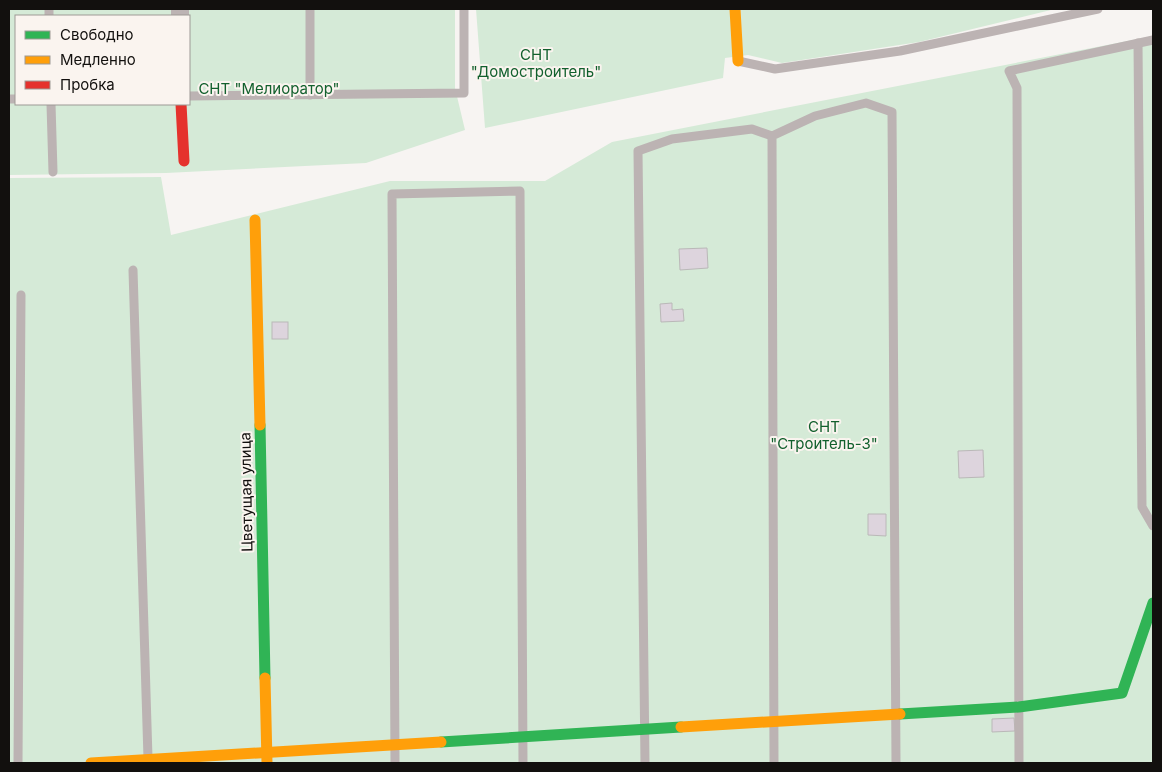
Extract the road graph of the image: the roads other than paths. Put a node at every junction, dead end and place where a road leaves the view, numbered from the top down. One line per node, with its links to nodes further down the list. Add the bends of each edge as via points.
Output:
1 (310, 9): 8 (lane)
2 (464, 9): 8 (lane, via 464,93)
3 (735, 9): 7 (street)
4 (1098, 9): 7 (lane, via 900,51 775,69)
5 (1153, 40): 6 (lane)
6 (1138, 43): 18 (lane, via 1142,507); 20 (lane, via 1009,71 1017,88)
7 (738, 61)
8 (310, 94): 9 (lane)
9 (190, 96)
10 (50, 105): 14 (lane)
11 (181, 105): 13 (street)
12 (772, 136): 21 (lane, via 815,116 866,103 892,112); 22 (lane); 23 (lane, via 752,129 743,130 672,139 638,151)
13 (184, 161)
14 (53, 172)
15 (255, 220): 26 (street, Цветущая улица)
16 (133, 270): 27 (lane)
17 (21, 295): 28 (lane)
18 (1153, 526)
19 (1153, 603): 20 (street, via 1122,693)
20 (1019, 707): 21 (street); 35 (lane)
21 (896, 714): 22 (street); 34 (lane)
22 (773, 722): 23 (street); 33 (lane)
23 (644, 730): 24 (street); 32 (lane)
24 (522, 737): 25 (street); 25 (lane, via 520,192 392,194); 31 (lane)
25 (395, 744): 26 (street); 30 (lane)
26 (267, 758): 27 (street)
27 (148, 761): 29 (street)
28 (18, 763)
29 (91, 763)
30 (395, 763)
31 (523, 763)
32 (645, 763)
33 (774, 763)
34 (896, 763)
35 (1019, 763)

